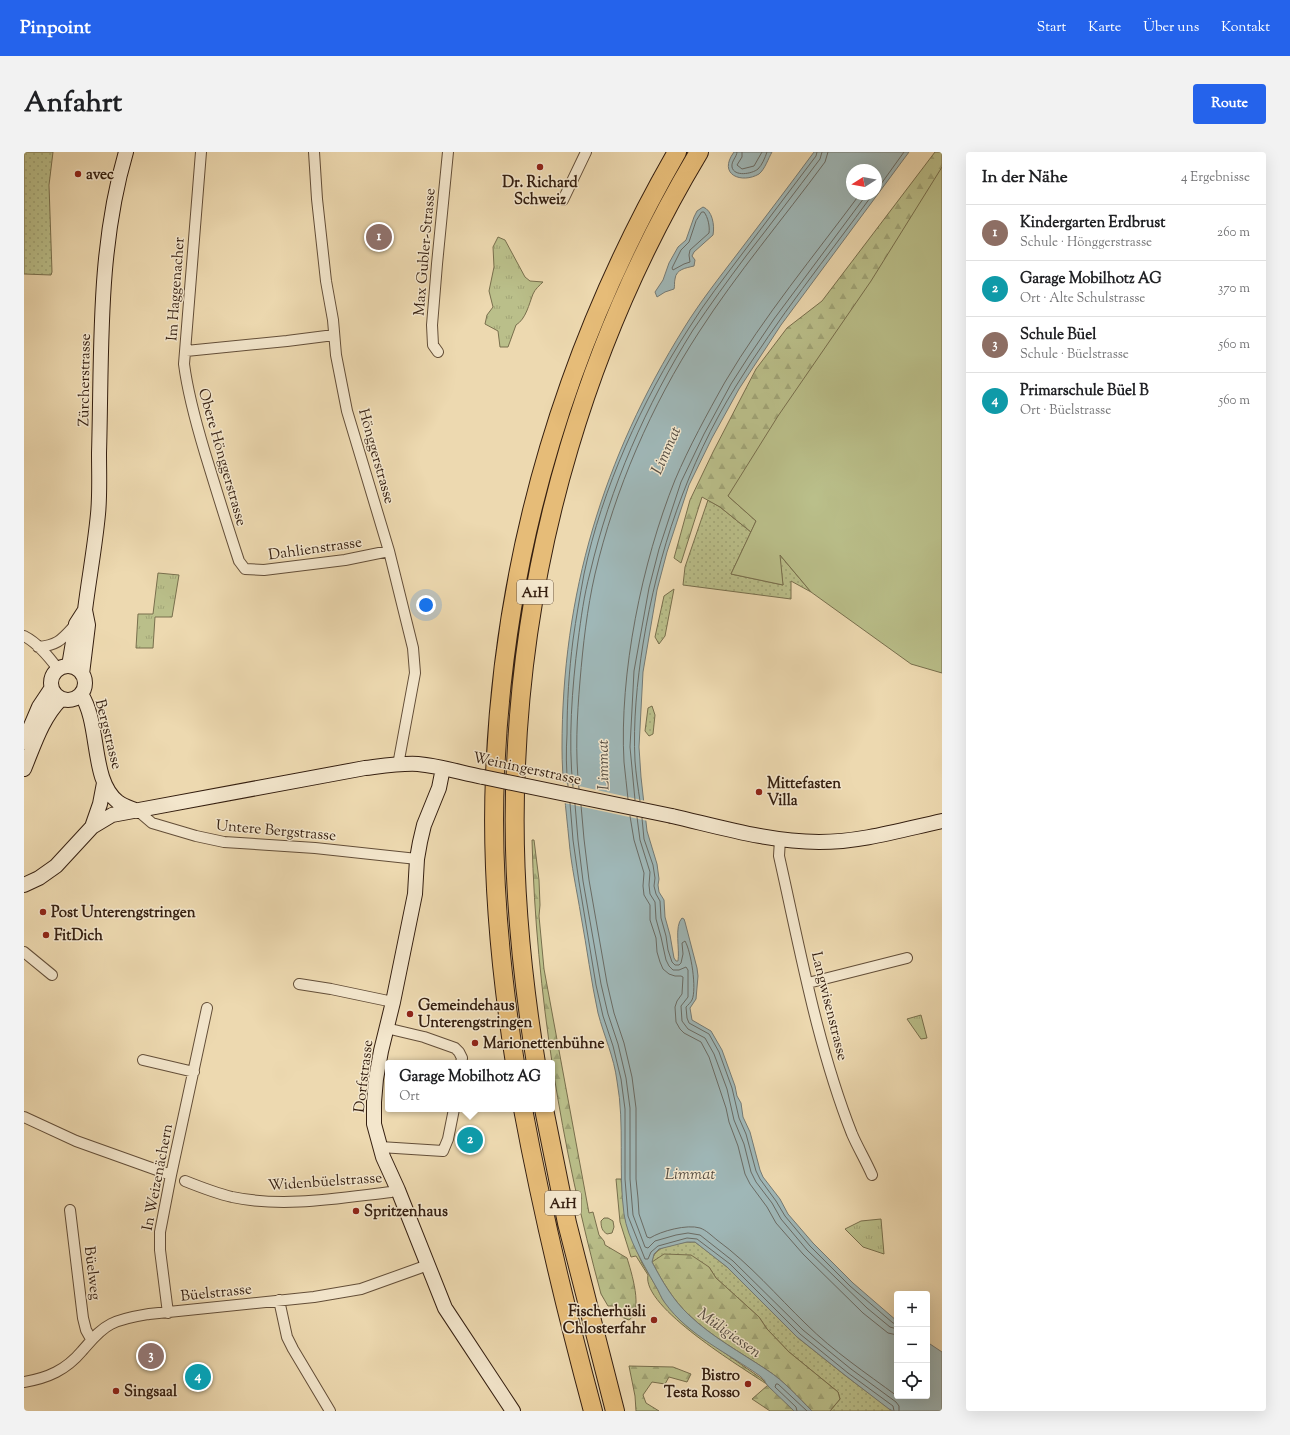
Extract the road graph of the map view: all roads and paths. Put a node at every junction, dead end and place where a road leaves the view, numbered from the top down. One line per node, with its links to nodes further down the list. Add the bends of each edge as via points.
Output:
1 (126, 152): 14 (main road, Zürcherstrasse, via 118,178 104,274 98,513)
2 (201, 152): 10 (street, Im Haggenacher)
3 (314, 152): 9 (street, Hönggerstrasse)
4 (448, 152): 11 (street, Max Gubler-Strasse, via 432,325 433,345)
5 (586, 152): 8 (street)
6 (677, 152): 44 (highway, A1H, via 651,196 608,285 574,368 538,484 513,604 500,694 494,805 499,929)
7 (699, 152): 45 (highway, A1H, via 660,222 602,348 558,486 533,602 518,723 515,807 519,920)
8 (563, 200)
9 (334, 335): 10 (street, Im Haggenacher); 12 (street, Hönggerstrasse, via 347,410)
10 (186, 350): 13 (street, Obere Hönggerstrasse, via 184,364 192,410 239,561)
11 (438, 352)
12 (389, 551): 13 (street, Dahlienstrasse, via 345,560 264,570); 23 (street, Hönggerstrasse, via 413,648 415,673)
13 (245, 569)
14 (85, 610): 15 (main road, Zürcherstrasse); 19 (main road, Zürcherstrasse, via 88,625)
15 (76, 624): 17 (street, via 57,643); 18 (main road, Zürcherstrasse)
16 (24, 636): 17 (street)
17 (38, 647): 18 (street)
18 (63, 668): 19 (main road, via 74,667); 20 (main road, Zürcherstrasse, via 51,678)
19 (82, 674): 21 (main road, Zürcherstrasse, via 85,684)
20 (56, 694): 21 (main road, via 70,700); 22 (main road, Zürcherstrasse, via 39,707); 25 (main road, Zürcherstrasse, via 51,711)
21 (81, 694): 26 (main road, Bergstrasse, via 91,719)
22 (24, 742)
23 (398, 765): 24 (main road, Weiningerstrasse, via 417,764); 28 (main road, Weiningerstrasse, via 365,768)
24 (443, 768): 31 (main road, Weiningerstrasse, bridge); 32 (main road, Dorfstrasse, via 439,788 424,825)
25 (24, 769)
26 (104, 783): 27 (main road, Bergstrasse); 28 (main road, Bergstrasse, via 118,802)
27 (100, 804): 30 (main road, Weiningerstrasse)
28 (138, 811): 30 (main road, Weiningerstrasse, via 112,815); 32 (street, Untere Bergstrasse, via 152,823 224,842 315,848)
29 (942, 821): 31 (main road, Weiningerstrasse, via 872,838 818,842)
30 (92, 827): 33 (main road, Weiningerstrasse, via 56,866 40,878)
31 (780, 839): 37 (street, Langwisenstrasse, via 779,856)
32 (417, 859): 39 (main road, Dorfstrasse, via 415,894)
33 (24, 885)
34 (24, 952): 36 (street)
35 (907, 958): 37 (street)
36 (52, 975)
37 (808, 983): 53 (street, Langwisenstrasse, via 836,1090)
38 (299, 984): 39 (street)
39 (393, 1002): 41 (main road, Dorfstrasse)
40 (207, 1008): 46 (street, In Weizenächern)
41 (386, 1028): 43 (street, via 455,1048 460,1052); 51 (main road, Dorfstrasse, via 374,1102 374,1124)
42 (143, 1060): 46 (street)
43 (462, 1060)
44 (516, 1060)
45 (536, 1060)
46 (194, 1072): 52 (street, In Weizenächern)
47 (453, 1112): 51 (street, via 448,1139 442,1151)
48 (524, 1112): 64 (highway, A1H, via 562,1290)
49 (545, 1112): 65 (highway, A1H, via 567,1223)
50 (24, 1117): 52 (street, via 76,1141)
51 (380, 1147): 55 (main road, Dorfstrasse)
52 (171, 1175): 59 (street, In Weizenächern, via 160,1232)
53 (872, 1175)
54 (185, 1181): 55 (street, Widenbüelstrasse, via 232,1197 270,1201 343,1198)
55 (398, 1190): 57 (main road, Dorfstrasse)
56 (70, 1210): 60 (street, Büelweg, via 83,1318)
57 (428, 1265): 58 (street, Büelstrasse, via 361,1289); 63 (main road, Dorfstrasse, via 445,1308)
58 (279, 1300): 59 (street, Büelstrasse); 62 (street, via 287,1337)
59 (168, 1313): 60 (street, Büelstrasse, via 122,1319 110,1324)
60 (91, 1339): 61 (street, Büelstrasse, via 61,1370 47,1377)
61 (24, 1382)
62 (330, 1411)
63 (512, 1411)
64 (594, 1411)
65 (615, 1411)

